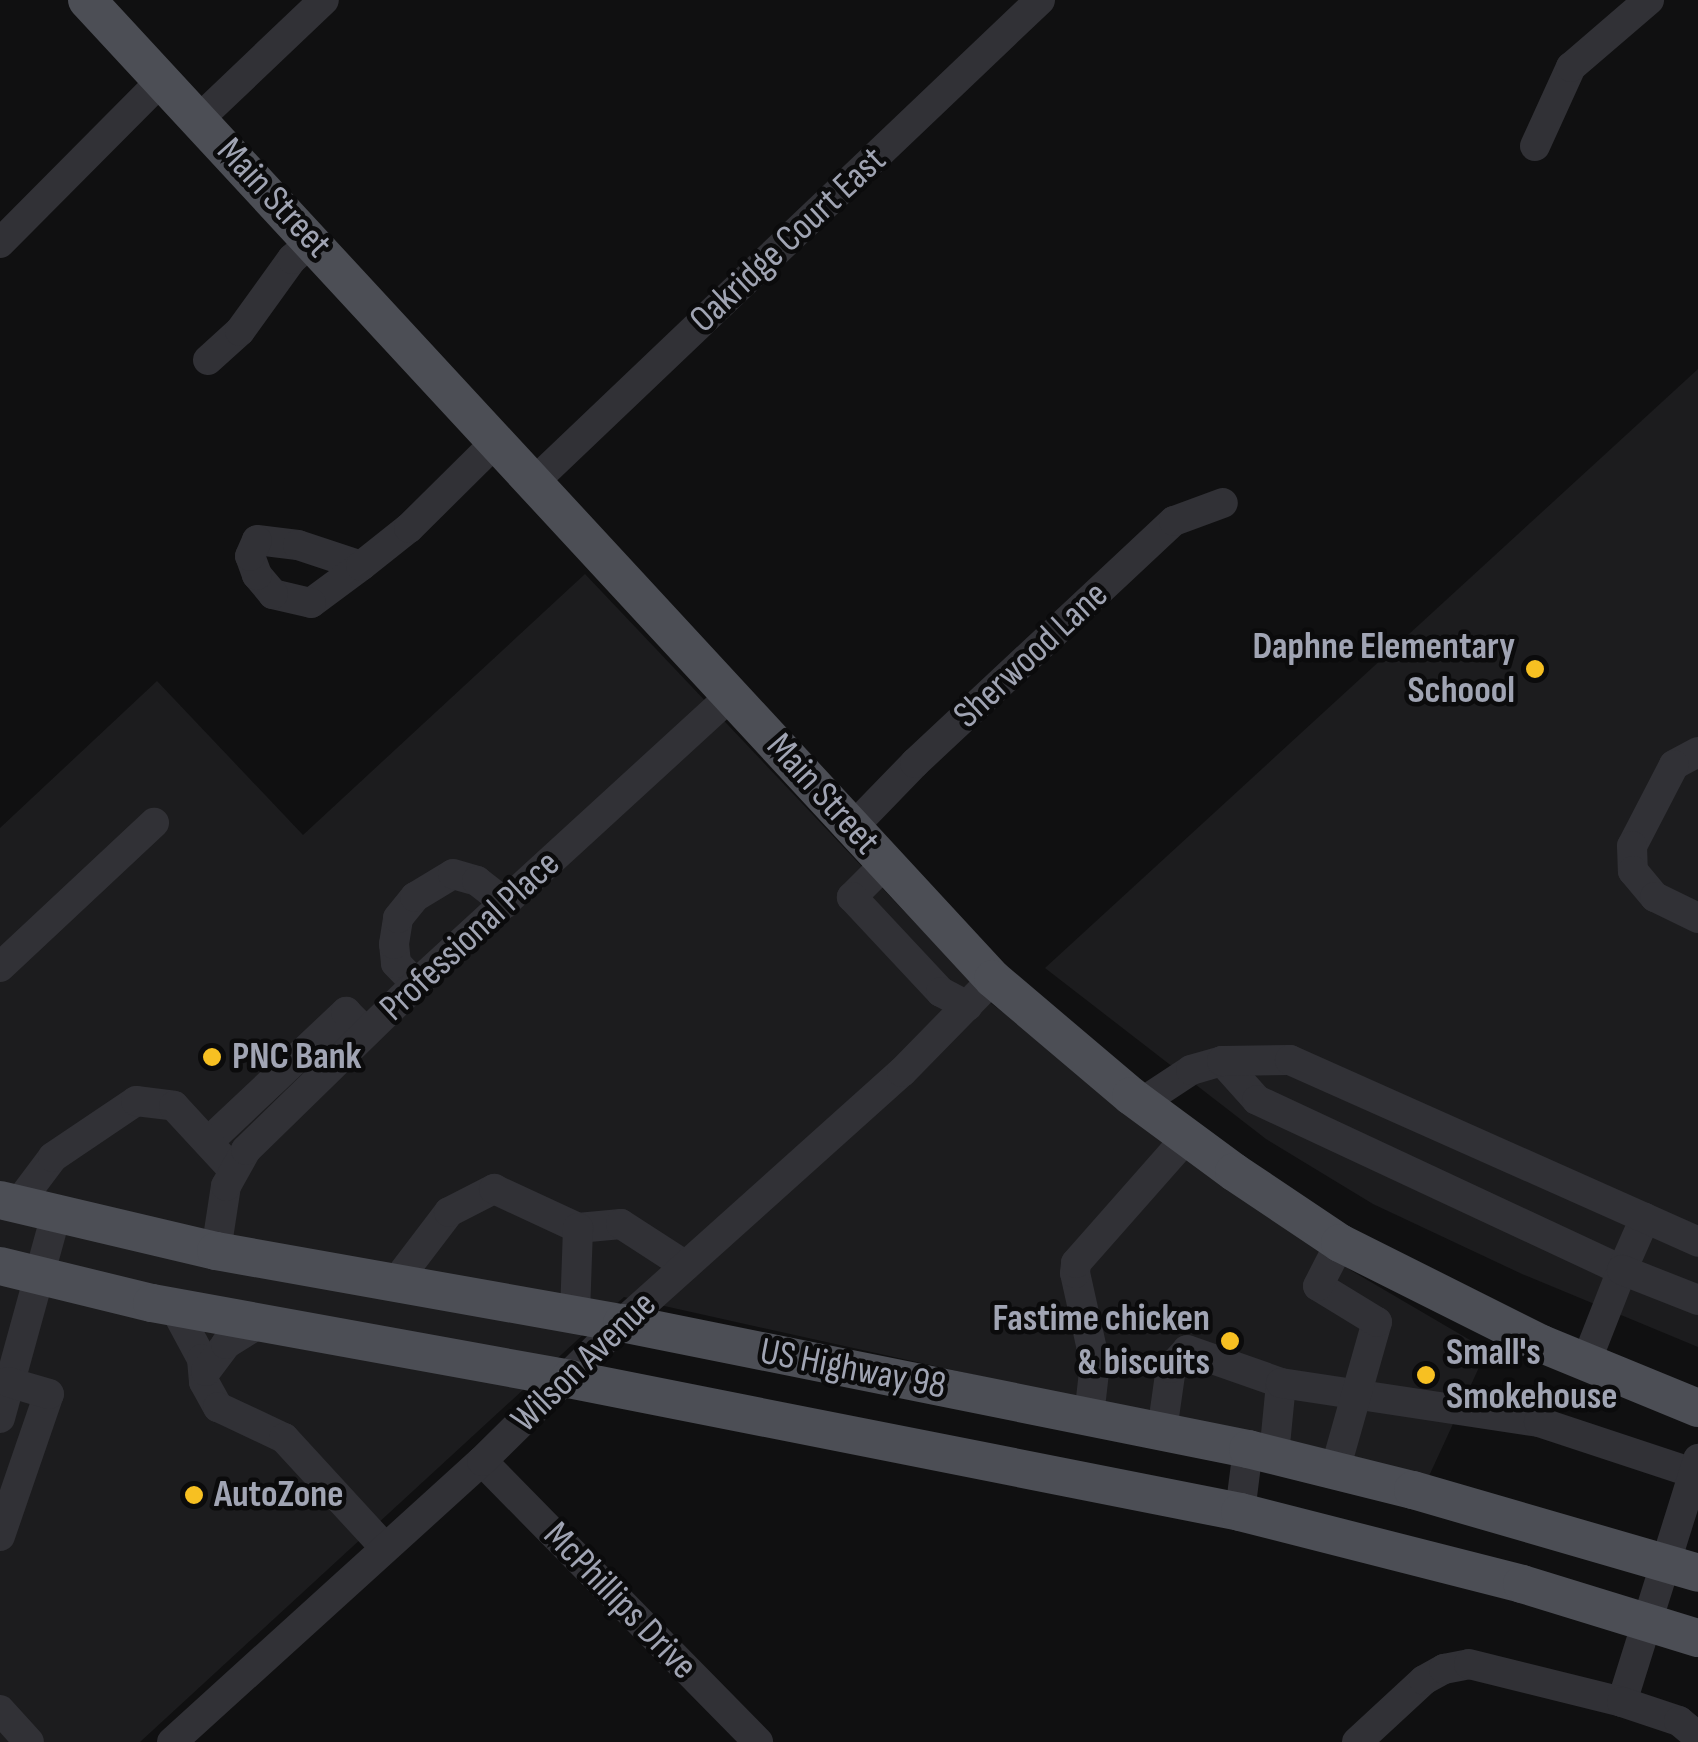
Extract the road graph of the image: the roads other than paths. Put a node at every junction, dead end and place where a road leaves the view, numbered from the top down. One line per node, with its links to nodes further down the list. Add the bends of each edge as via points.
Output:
1 (88, 0): 5 (main road, Main Street)
2 (324, 0): 6 (street)
3 (1040, 0): 12 (street, Oakridge Court East)
4 (1649, 0): 7 (street, via 1571,67)
5 (163, 79): 6 (main road, Main Street); 9 (street)
6 (211, 108): 8 (main road, Main Street)
7 (1535, 146)
8 (313, 240): 10 (street); 11 (main road, Main Street)
9 (0, 243)
10 (208, 360)
11 (496, 442): 12 (main road, Main Street); 14 (street)
12 (536, 480): 15 (main road, Main Street)
13 (1222, 504): 18 (street, Sherwood Lane, via 1174,522)
14 (361, 566)
15 (733, 694): 18 (main road, Main Street); 19 (street, Professional Place)
16 (1698, 752): 20 (street, via 1674,765 1632,846 1633,871 1656,897)
17 (154, 822): 21 (street)
18 (854, 827): 23 (main road, Main Street)
19 (504, 903): 22 (street, Professional Place); 22 (street, via 477,881 453,874 415,898 398,918 394,944 396,963)
20 (1698, 918)
21 (0, 967)
22 (416, 984): 24 (street, Professional Place)
23 (980, 992): 26 (main road, Main Street); 38 (street, Wilson Avenue, via 902,1072)
24 (366, 1032): 28 (street, via 346,1012); 29 (street, Professional Place, via 246,1150)
25 (1222, 1061): 26 (street, via 1191,1070); 32 (street, via 1290,1060); 39 (street, via 1256,1100)
26 (1141, 1104): 27 (main road, Main Street)
27 (1187, 1138): 35 (main road, Main Street); 54 (street, via 1076,1263 1095,1364)
28 (208, 1142): 29 (street); 30 (street, via 174,1106 136,1101 53,1157)
29 (234, 1171): 36 (street, Professional Place)
30 (8, 1203): 31 (main road, US Highway 98)
31 (56, 1215): 36 (main road, US Highway 98); 40 (street)
32 (1645, 1218): 34 (street); 39 (street)
33 (578, 1228): 38 (street, via 622,1224); 41 (street, via 494,1188 449,1212); 44 (street)
34 (1698, 1242)
35 (1340, 1243): 47 (main road, Main Street); 52 (street, via 1318,1286 1377,1322)
36 (216, 1251): 41 (main road, US Highway 98)
37 (0, 1266): 40 (main road, US Highway 98)
38 (686, 1266): 46 (street, Wilson Avenue)
39 (1622, 1270): 42 (street); 47 (street)
40 (38, 1276): 43 (main road, US Highway 98); 49 (street)
41 (395, 1283): 44 (main road, US Highway 98)
42 (1698, 1300)
43 (174, 1308): 45 (main road, US Highway 98); 48 (street)
44 (575, 1315): 46 (main road, US Highway 98)
45 (259, 1323): 48 (street, via 226,1344); 50 (main road, US Highway 98)
46 (622, 1323): 50 (street, Wilson Avenue); 54 (main road, US Highway 98)
47 (1586, 1362): 53 (main road, Main Street)
48 (206, 1370): 63 (street, via 204,1382 218,1406 284,1438)
49 (6, 1371): 55 (street); 62 (street, via 49,1394)
50 (569, 1379): 58 (street, Wilson Avenue); 61 (main road, US Highway 98)
51 (1281, 1384): 52 (street); 56 (street, via 1187,1350 1172,1368); 57 (street)
52 (1357, 1393): 59 (street, via 1539,1422); 60 (street)
53 (1698, 1408)
54 (1089, 1416): 56 (main road, US Highway 98)
55 (0, 1418)
56 (1162, 1431): 57 (main road, US Highway 98)
57 (1261, 1452): 60 (main road, US Highway 98); 61 (street)
58 (482, 1461): 63 (street, Wilson Avenue); 72 (street, McPhillips Drive)
59 (1696, 1466): 64 (street)
60 (1335, 1470): 64 (main road, US Highway 98)
61 (1240, 1512): 65 (main road, US Highway 98)
62 (0, 1536)
63 (385, 1548): 71 (street, Wilson Avenue)
64 (1681, 1568): 65 (street)
65 (1646, 1620): 66 (main road, US Highway 98); 67 (street)
66 (1698, 1638)
67 (1622, 1702): 69 (street, via 1678,1721); 73 (street, via 1469,1664 1424,1680)
68 (0, 1710): 70 (street)
69 (1698, 1737)
70 (29, 1742)
71 (172, 1742)
72 (758, 1742)
73 (1357, 1742)

